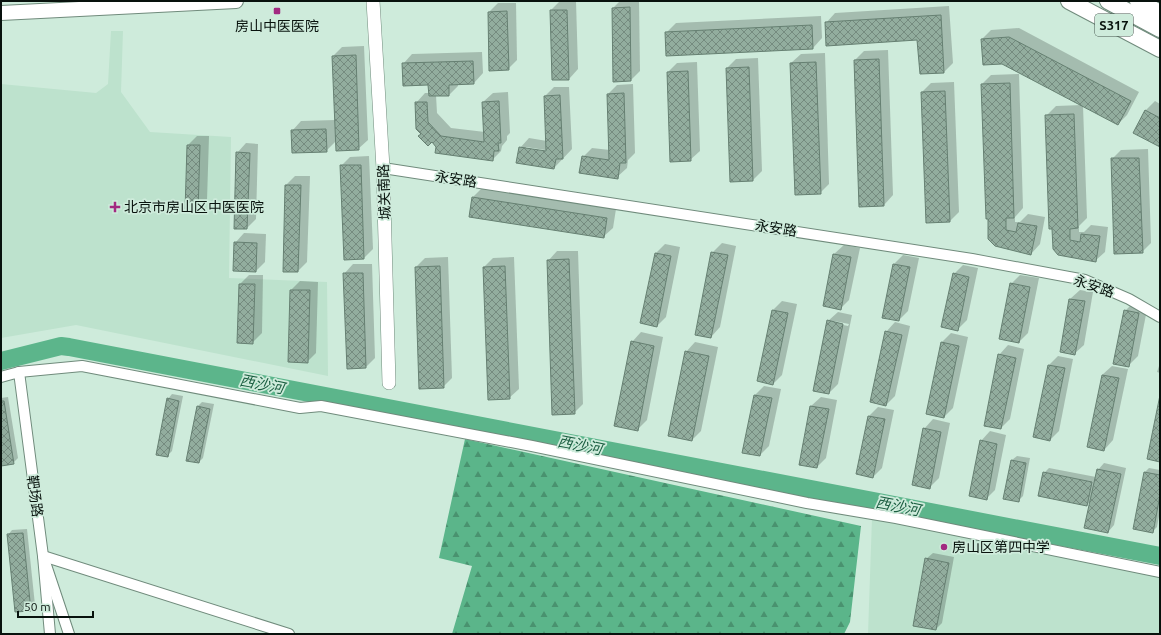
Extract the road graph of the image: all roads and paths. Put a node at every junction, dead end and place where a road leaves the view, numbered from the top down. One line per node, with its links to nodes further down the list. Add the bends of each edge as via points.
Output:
1 (236, 1): 6 (main road)
2 (373, 1): 10 (street, 城关南路)
3 (1068, 1): 9 (main road, S317)
4 (1108, 1): 8 (main road, S317)
5 (1138, 1): 7 (main road, S317)
6 (1, 13)
7 (1160, 13)
8 (1160, 29)
9 (1160, 49)
10 (383, 168): 11 (street, 永安路, via 972,259 1070,277 1085,280 1129,299); 14 (street, 城关南路)
11 (1160, 317)
12 (19, 372): 13 (street); 15 (street, 靶场路); 16 (street, via 82,366 300,408 321,406)
13 (1, 377)
14 (389, 383)
15 (43, 556): 17 (street); 18 (street, 靶场路); 19 (street)
16 (1160, 572)
17 (50, 634)
18 (69, 634)
19 (289, 634)

